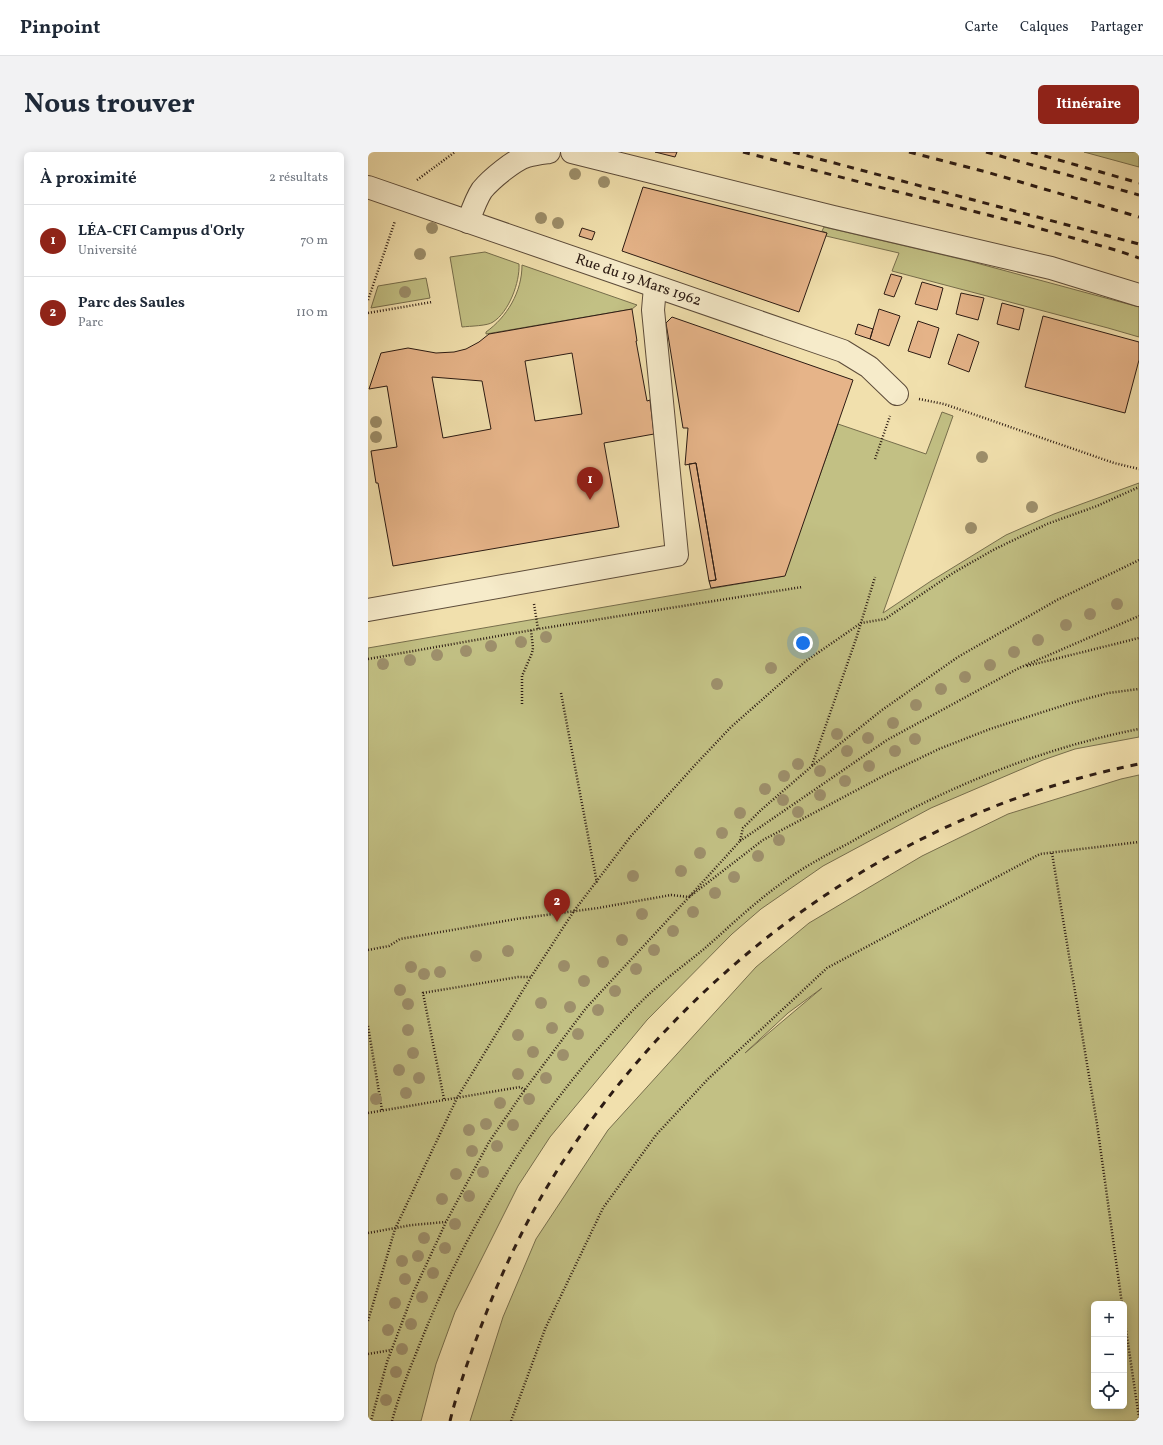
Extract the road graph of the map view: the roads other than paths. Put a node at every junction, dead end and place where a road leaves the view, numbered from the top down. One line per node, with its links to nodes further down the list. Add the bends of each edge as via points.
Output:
1 (549, 152): 4 (street, via 514,162 500,174 482,190)
2 (572, 152): 6 (street, via 1051,268)
3 (368, 188): 4 (street, Rue du 19 Mars 1962)
4 (468, 222): 5 (street, Rue du 19 Mars 1962)
5 (656, 287): 7 (street, Rue du 19 Mars 1962, via 843,351 869,367); 8 (street, via 653,310 677,555)
6 (1139, 295)
7 (897, 394)
8 (368, 610)

